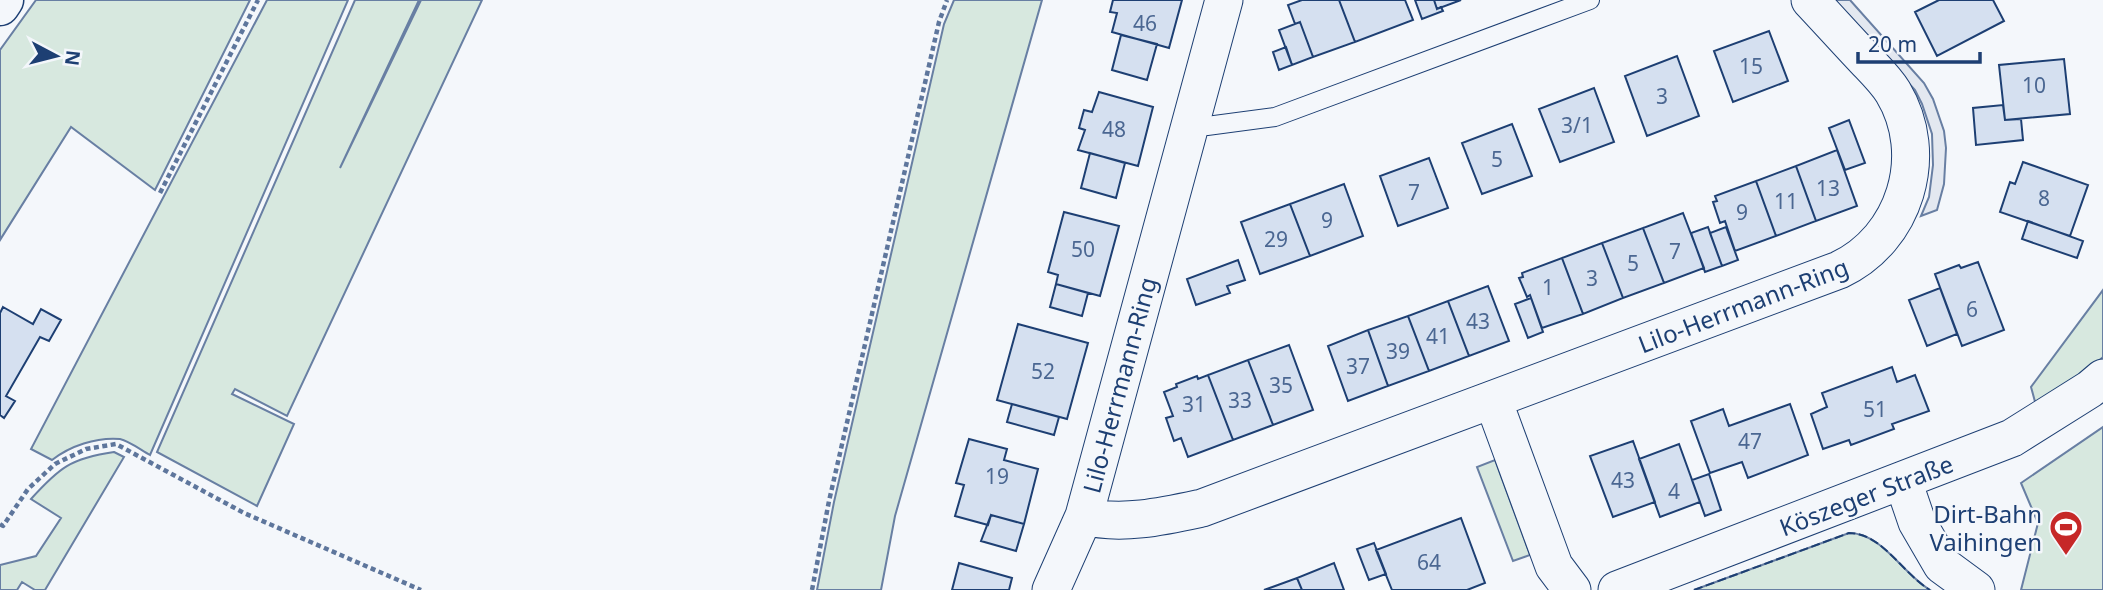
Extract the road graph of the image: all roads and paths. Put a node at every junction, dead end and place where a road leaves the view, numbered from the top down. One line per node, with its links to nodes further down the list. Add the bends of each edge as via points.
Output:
1 (4, 0): 7 (street)
2 (258, 0): 9 (path)
3 (947, 0): 16 (path, via 862,355)
4 (1224, 0): 8 (street, Lilo-Herrmann-Ring)
5 (1590, 0): 8 (lane, via 1275,117 1208,125)
6 (1810, 0): 11 (street, Lilo-Herrmann-Ring, via 1891,89 1908,127 1908,183 1901,210 1885,235 1864,256 1839,270)
7 (0, 6)
8 (1191, 121): 13 (street, Lilo-Herrmann-Ring)
9 (160, 194)
10 (2103, 378): 12 (street, Köszeger Straße, via 2012,438)
11 (1493, 400): 13 (street, Lilo-Herrmann-Ring, via 1202,509 1119,520); 18 (street, via 1554,566)
12 (1903, 481): 19 (street, Köszeger Straße); 20 (street, via 1917,522 1942,565)
13 (1084, 516): 17 (street)
14 (0, 524): 15 (path, via 3,526 28,489 55,464 86,449 116,444 244,513)
15 (421, 590)
16 (812, 590)
17 (1051, 590)
18 (1572, 590)
19 (1617, 590)
20 (1976, 590)

